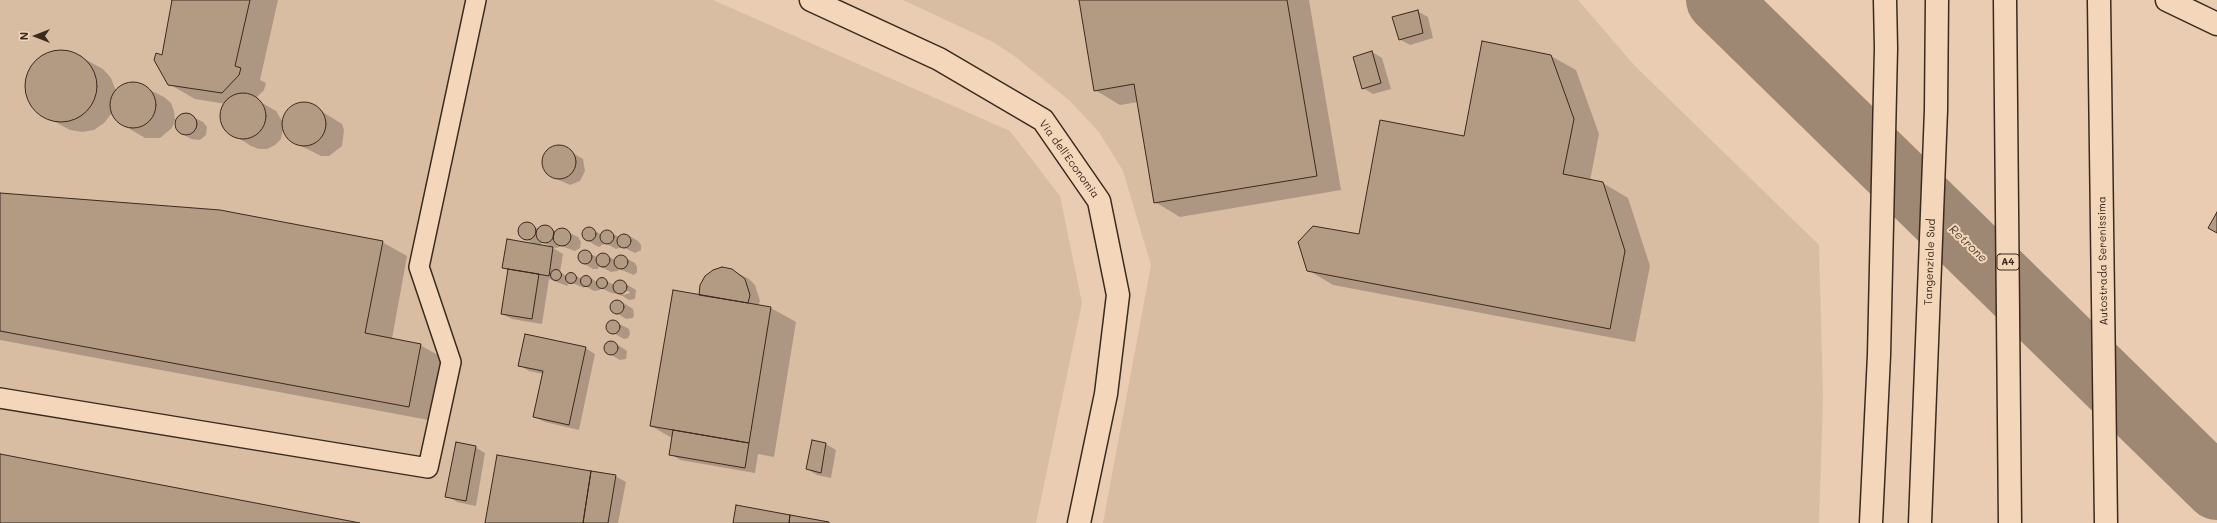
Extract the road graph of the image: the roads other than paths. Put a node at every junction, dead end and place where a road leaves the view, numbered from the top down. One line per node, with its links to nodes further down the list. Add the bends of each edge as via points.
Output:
1 (476, 0): 9 (lane, via 419,267 451,362 428,468)
2 (811, 0): 11 (main road, Via dell'Economia, via 939,59 1043,120 1099,201 1118,295 1106,394)
3 (1885, 0): 12 (main road, via 1879,355)
4 (1937, 0): 13 (main road, Tangenziale Sud, via 1936,110)
5 (2005, 0): 14 (main road, A4)
6 (2099, 0): 10 (main road, Autostrada Serenissima)
7 (2167, 0): 8 (main road)
8 (2217, 24)
9 (0, 398)
10 (2105, 429): 15 (main road, Autostrada Serenissima); 16 (main road)
11 (1079, 523)
12 (1871, 523)
13 (1920, 523)
14 (2010, 523)
15 (2106, 523)
16 (2112, 523)

